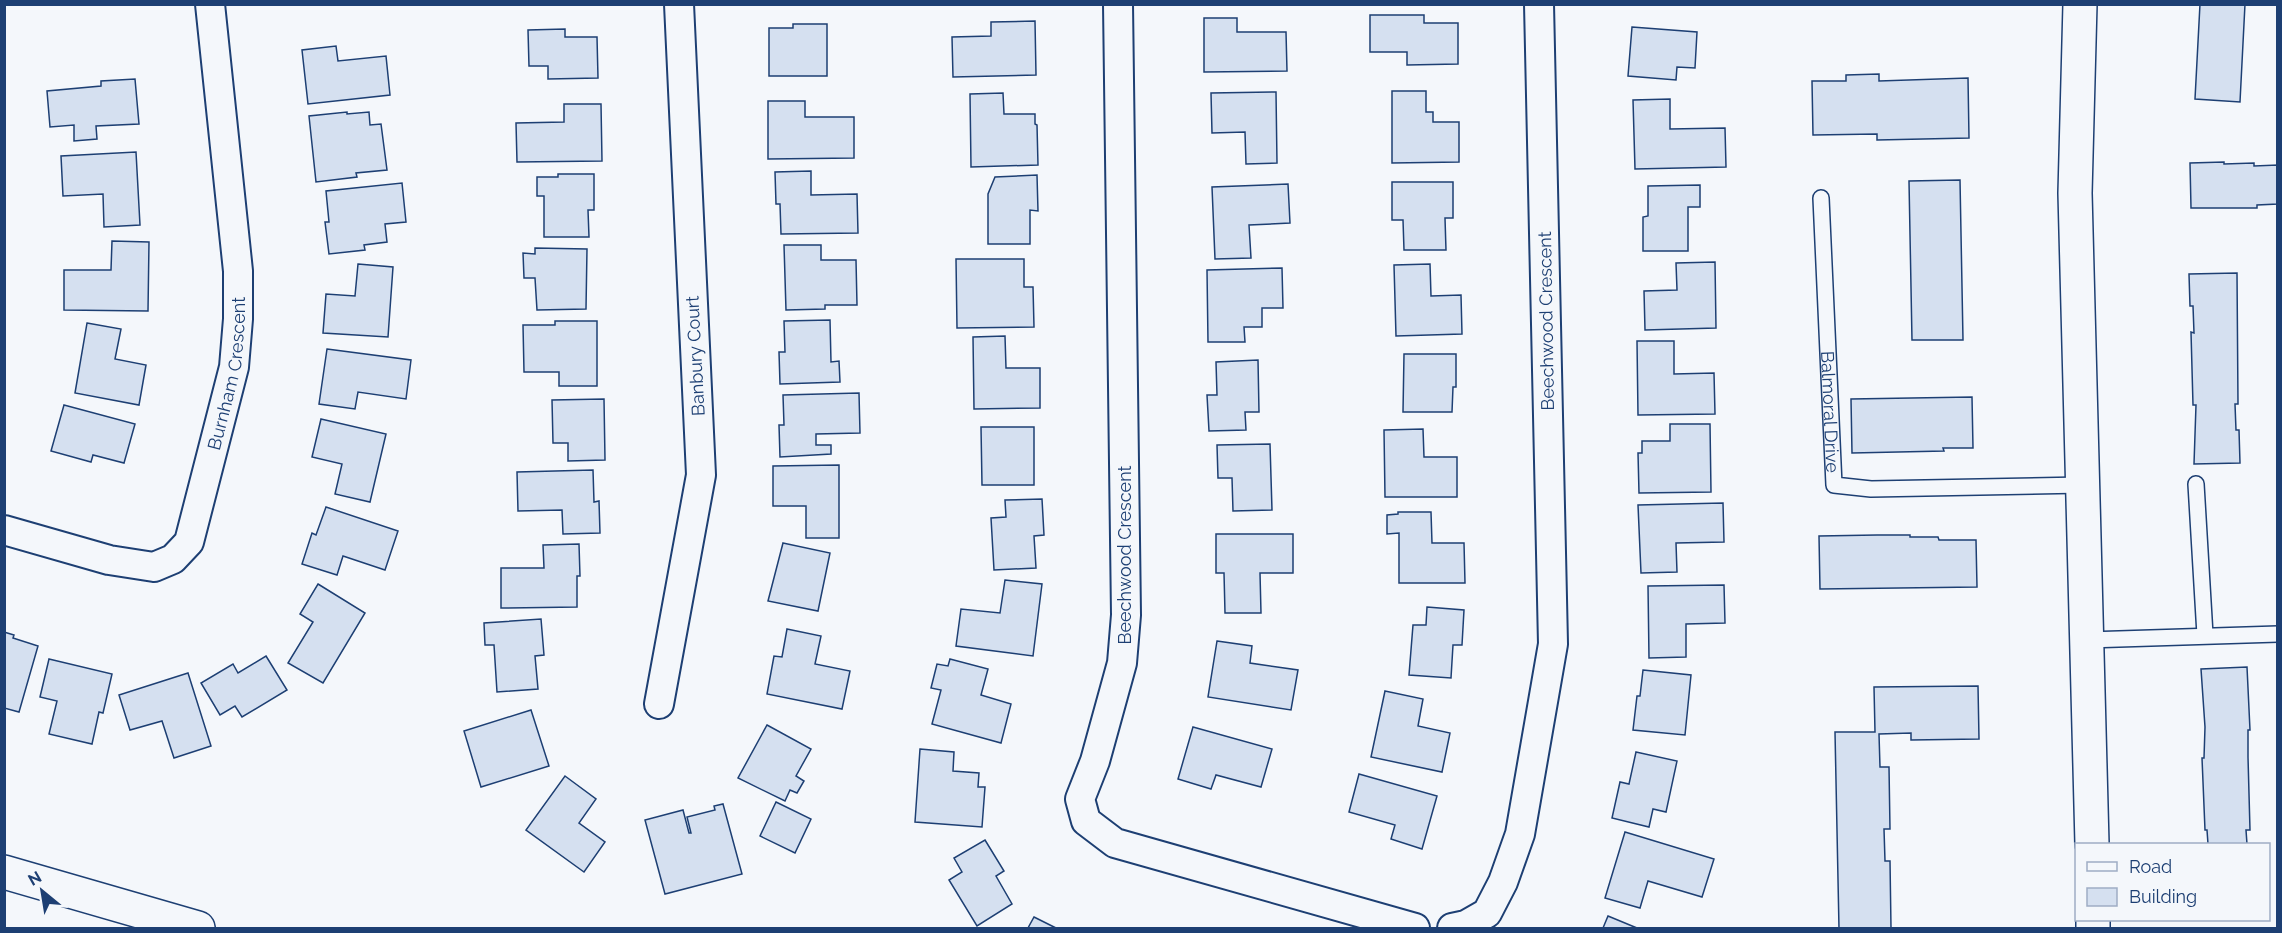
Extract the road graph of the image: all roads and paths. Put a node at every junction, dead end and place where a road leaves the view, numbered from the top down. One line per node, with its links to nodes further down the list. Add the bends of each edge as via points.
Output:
1 (210, 4): 9 (street, Burnham Crescent, via 237,271 238,319 234,367 189,543 173,559 154,567 109,560)
2 (680, 4): 13 (street, Banbury Court, via 700,475)
3 (1118, 4): 17 (street, Beechwood Crescent, via 1126,615 1122,663 1095,761 1080,799 1086,821 1115,843)
4 (1539, 4): 18 (street, Beechwood Crescent, via 1553,644 1520,834 1503,882 1487,913)
5 (2080, 4): 8 (street, via 2075,192)
6 (1821, 198): 8 (lane, Balmoral Drive, via 1834,485 1871,489)
7 (2196, 484): 11 (lane)
8 (2083, 485): 12 (street)
9 (4, 530)
10 (2277, 634): 11 (lane)
11 (2205, 635): 12 (lane)
12 (2086, 640): 14 (street)
13 (659, 704)
14 (2092, 843)
15 (4, 873): 16 (street)
16 (198, 928)
17 (1415, 928)
18 (1452, 928)

